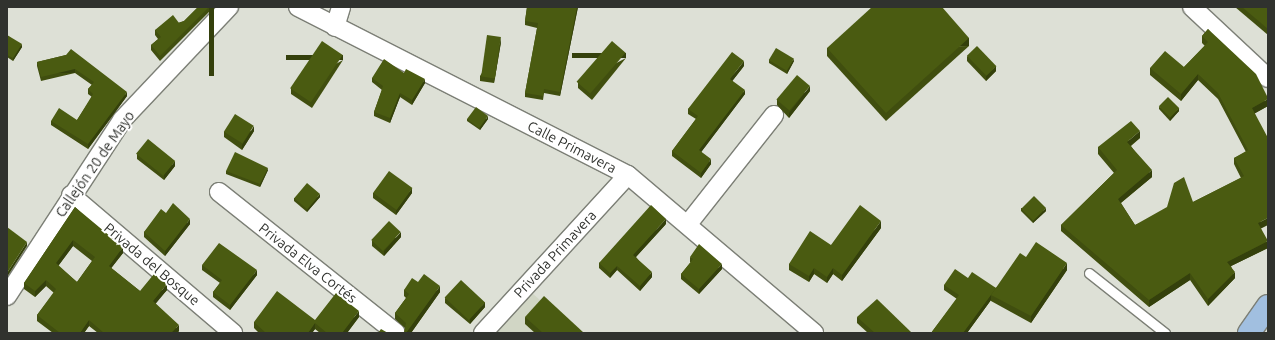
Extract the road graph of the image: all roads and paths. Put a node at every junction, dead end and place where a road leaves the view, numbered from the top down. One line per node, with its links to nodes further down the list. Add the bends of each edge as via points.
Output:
1 (229, 7): 10 (street, Callejón 20 de Mayo, via 122,120)
2 (298, 7): 5 (street, Calle Primavera)
3 (341, 7): 5 (street)
4 (1192, 7): 6 (street)
5 (335, 27): 8 (street, Calle Primavera)
6 (1268, 78)
7 (774, 115): 11 (street)
8 (628, 175): 11 (street, Calle Primavera); 17 (street, Privada Primavera)
9 (219, 192): 16 (street, Privada Elva Cortés)
10 (70, 195): 13 (street, Callejón 20 de Mayo); 15 (street, Privada del Bosque)
11 (688, 224): 18 (street, Calle Primavera)
12 (1089, 273): 19 (lane)
13 (7, 296)
14 (1268, 306): 20 (main road)
15 (233, 333)
16 (396, 333)
17 (483, 333)
18 (814, 333)
19 (1165, 333)
20 (1249, 333)

